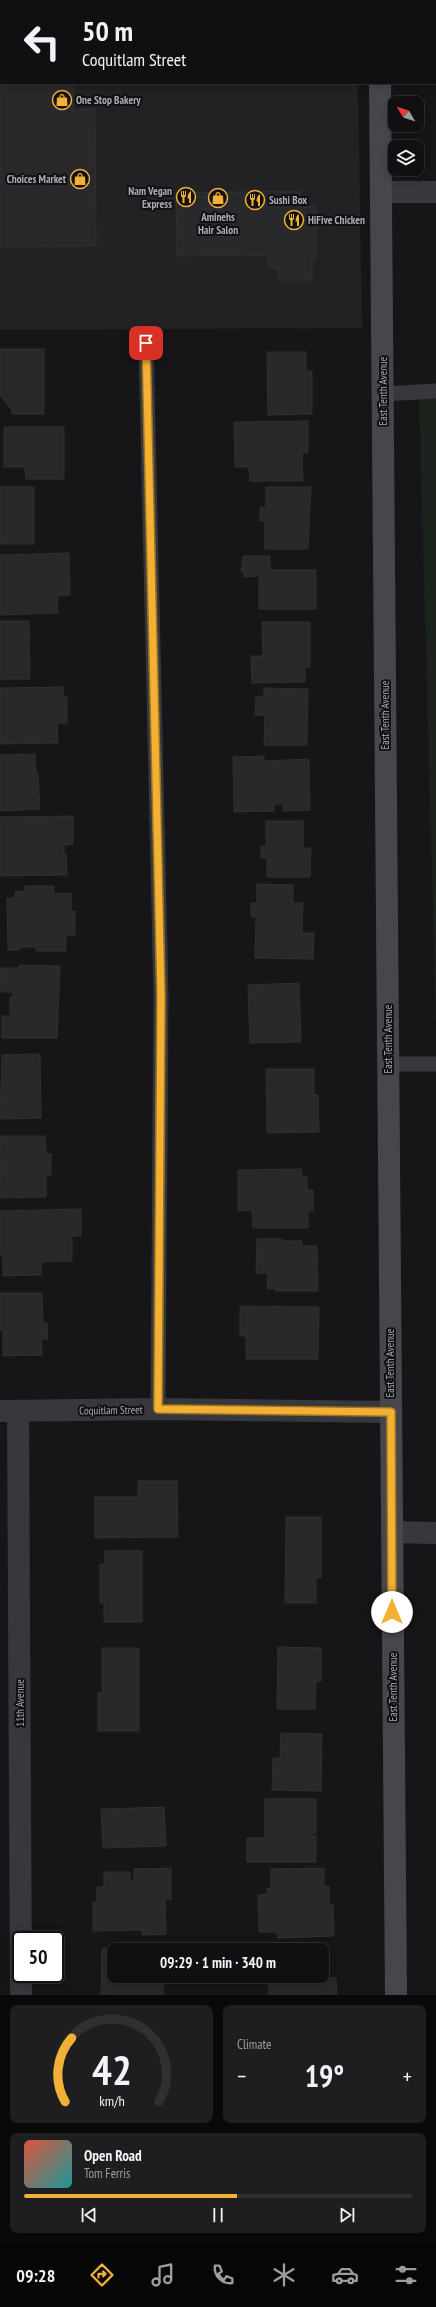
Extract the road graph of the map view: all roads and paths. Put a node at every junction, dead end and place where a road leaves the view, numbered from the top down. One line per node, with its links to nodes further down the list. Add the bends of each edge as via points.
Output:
1 (380, 84): 2 (main road, East Tenth Avenue)
2 (381, 192): 3 (street); 6 (main road, East Tenth Avenue)
3 (436, 192)
4 (146, 343): 9 (lane, via 161,996)
5 (436, 391): 6 (lane)
6 (383, 394): 7 (main road, East Tenth Avenue)
7 (388, 1064): 8 (lane); 11 (main road, East Tenth Avenue)
8 (436, 1064)
9 (158, 1409): 10 (street, Coquitlam Street); 11 (street, Coquitlam Street)
10 (9, 1411): 14 (street, 11th Avenue)
11 (391, 1412): 12 (main road, East Tenth Avenue)
12 (392, 1532): 13 (street); 15 (main road, East Tenth Avenue)
13 (436, 1533)
14 (21, 1995)
15 (396, 1995)

